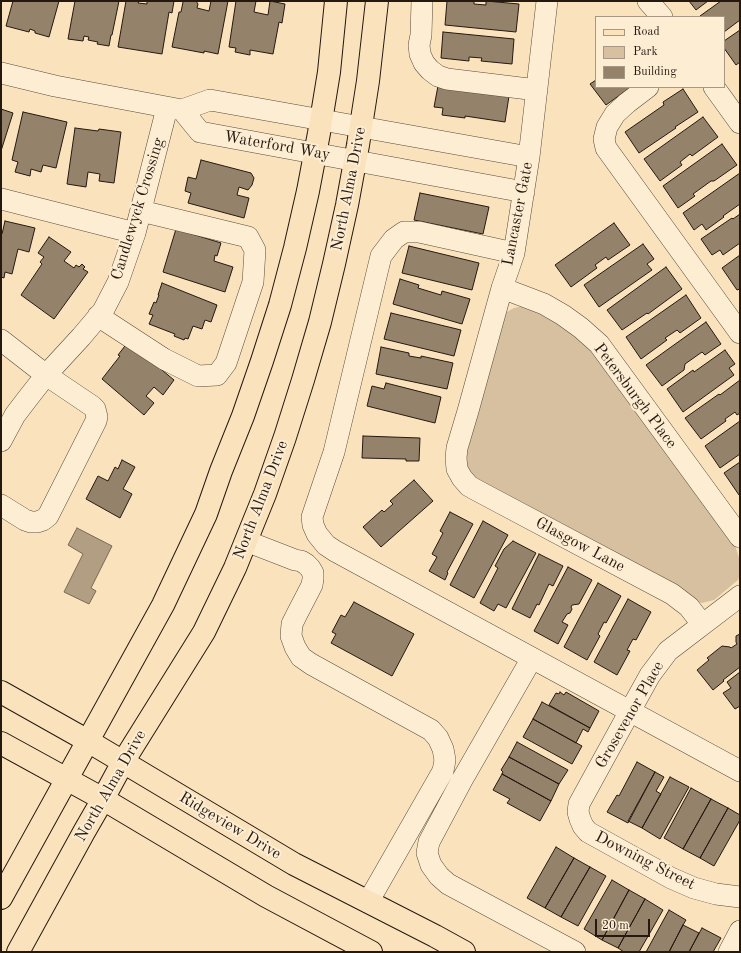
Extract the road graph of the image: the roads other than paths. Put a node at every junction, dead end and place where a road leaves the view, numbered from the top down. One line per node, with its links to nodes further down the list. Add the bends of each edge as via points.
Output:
1 (336, 1): 12 (main road)
2 (376, 1): 14 (main road, North Alma Drive)
3 (422, 1): 10 (street, via 420,54 430,70 447,79)
4 (547, 1): 10 (street, Lancaster Gate)
5 (648, 1): 6 (street)
6 (661, 16)
7 (1, 73): 11 (street)
8 (647, 88): 25 (street, via 615,114 607,127 604,139 606,148)
9 (715, 88): 13 (street)
10 (537, 90): 16 (street, Lancaster Gate)
11 (174, 109): 12 (street, Waterford Way, via 210,100); 15 (street, Waterford Way, via 200,132); 20 (street, Candlewyck Crossing)
12 (322, 120): 14 (street, Waterford Way); 15 (main road)
13 (740, 123)
14 (361, 127): 16 (street, Waterford Way); 17 (main road, North Alma Drive)
15 (316, 153): 17 (street, Waterford Way); 38 (main road, via 280,305 260,368 206,514 163,605)
16 (529, 158): 18 (street, Lancaster Gate)
17 (355, 160): 18 (street, Waterford Way); 32 (main road, North Alma Drive, via 334,264 304,380)
18 (524, 192): 22 (street, Lancaster Gate)
19 (1, 199): 21 (street)
20 (140, 211): 21 (street, Candlewyck Crossing); 24 (street, via 248,237 255,250 253,282 226,363 217,375 198,376 164,359)
21 (135, 233): 24 (street, Candlewyck Crossing, via 118,282)
22 (514, 253): 23 (street, Lancaster Gate); 35 (street, via 419,232 404,232 394,239 381,256 334,452 312,517 317,534 330,548)
23 (502, 288): 29 (street, Lancaster Gate, via 457,448); 31 (street, Petersburgh Place, via 544,304 581,328 599,344)
24 (98, 316): 27 (street, Candlewyck Crossing)
25 (740, 333)
26 (1, 340): 27 (street)
27 (46, 375): 28 (street, Candlewyck Crossing, via 15,415); 30 (street, via 92,406 95,409 96,421 48,516 43,520 31,522)
28 (1, 440)
29 (457, 468): 34 (street, Glasgow Lane, via 469,486 672,594 689,607)
30 (1, 505)
31 (740, 537)
32 (246, 541): 40 (main road, North Alma Drive, via 204,632); 47 (street, via 301,561 313,574 312,585 292,624 291,636 301,657 431,730 443,748 444,771)
33 (740, 596): 34 (street, Grosevenor Place)
34 (702, 624): 37 (street, Grosevenor Place, via 668,652 650,675)
35 (532, 658): 37 (street); 52 (street, via 450,801 428,842 427,853 431,865 448,884)
36 (1, 692): 38 (main road, Ridgeview Drive)
37 (630, 711): 41 (street); 44 (street, Grosevenor Place, via 579,804)
38 (88, 741): 40 (main road, Ridgeview Drive); 42 (main road)
39 (1, 743): 42 (main road)
40 (123, 762): 43 (main road, North Alma Drive); 47 (main road, Ridgeview Drive, via 294,864)
41 (740, 770)
42 (68, 778): 43 (main road); 46 (main road)
43 (103, 799): 49 (main road, North Alma Drive); 50 (main road, via 266,896)
44 (580, 819): 45 (street, Downing Street, via 588,832 671,878 694,888)
45 (740, 897)
46 (1, 898)
47 (368, 902): 51 (main road, Ridgeview Drive)
48 (740, 931): 53 (street)
49 (18, 952)
50 (371, 952)
51 (464, 952)
52 (575, 952)
53 (729, 952)

